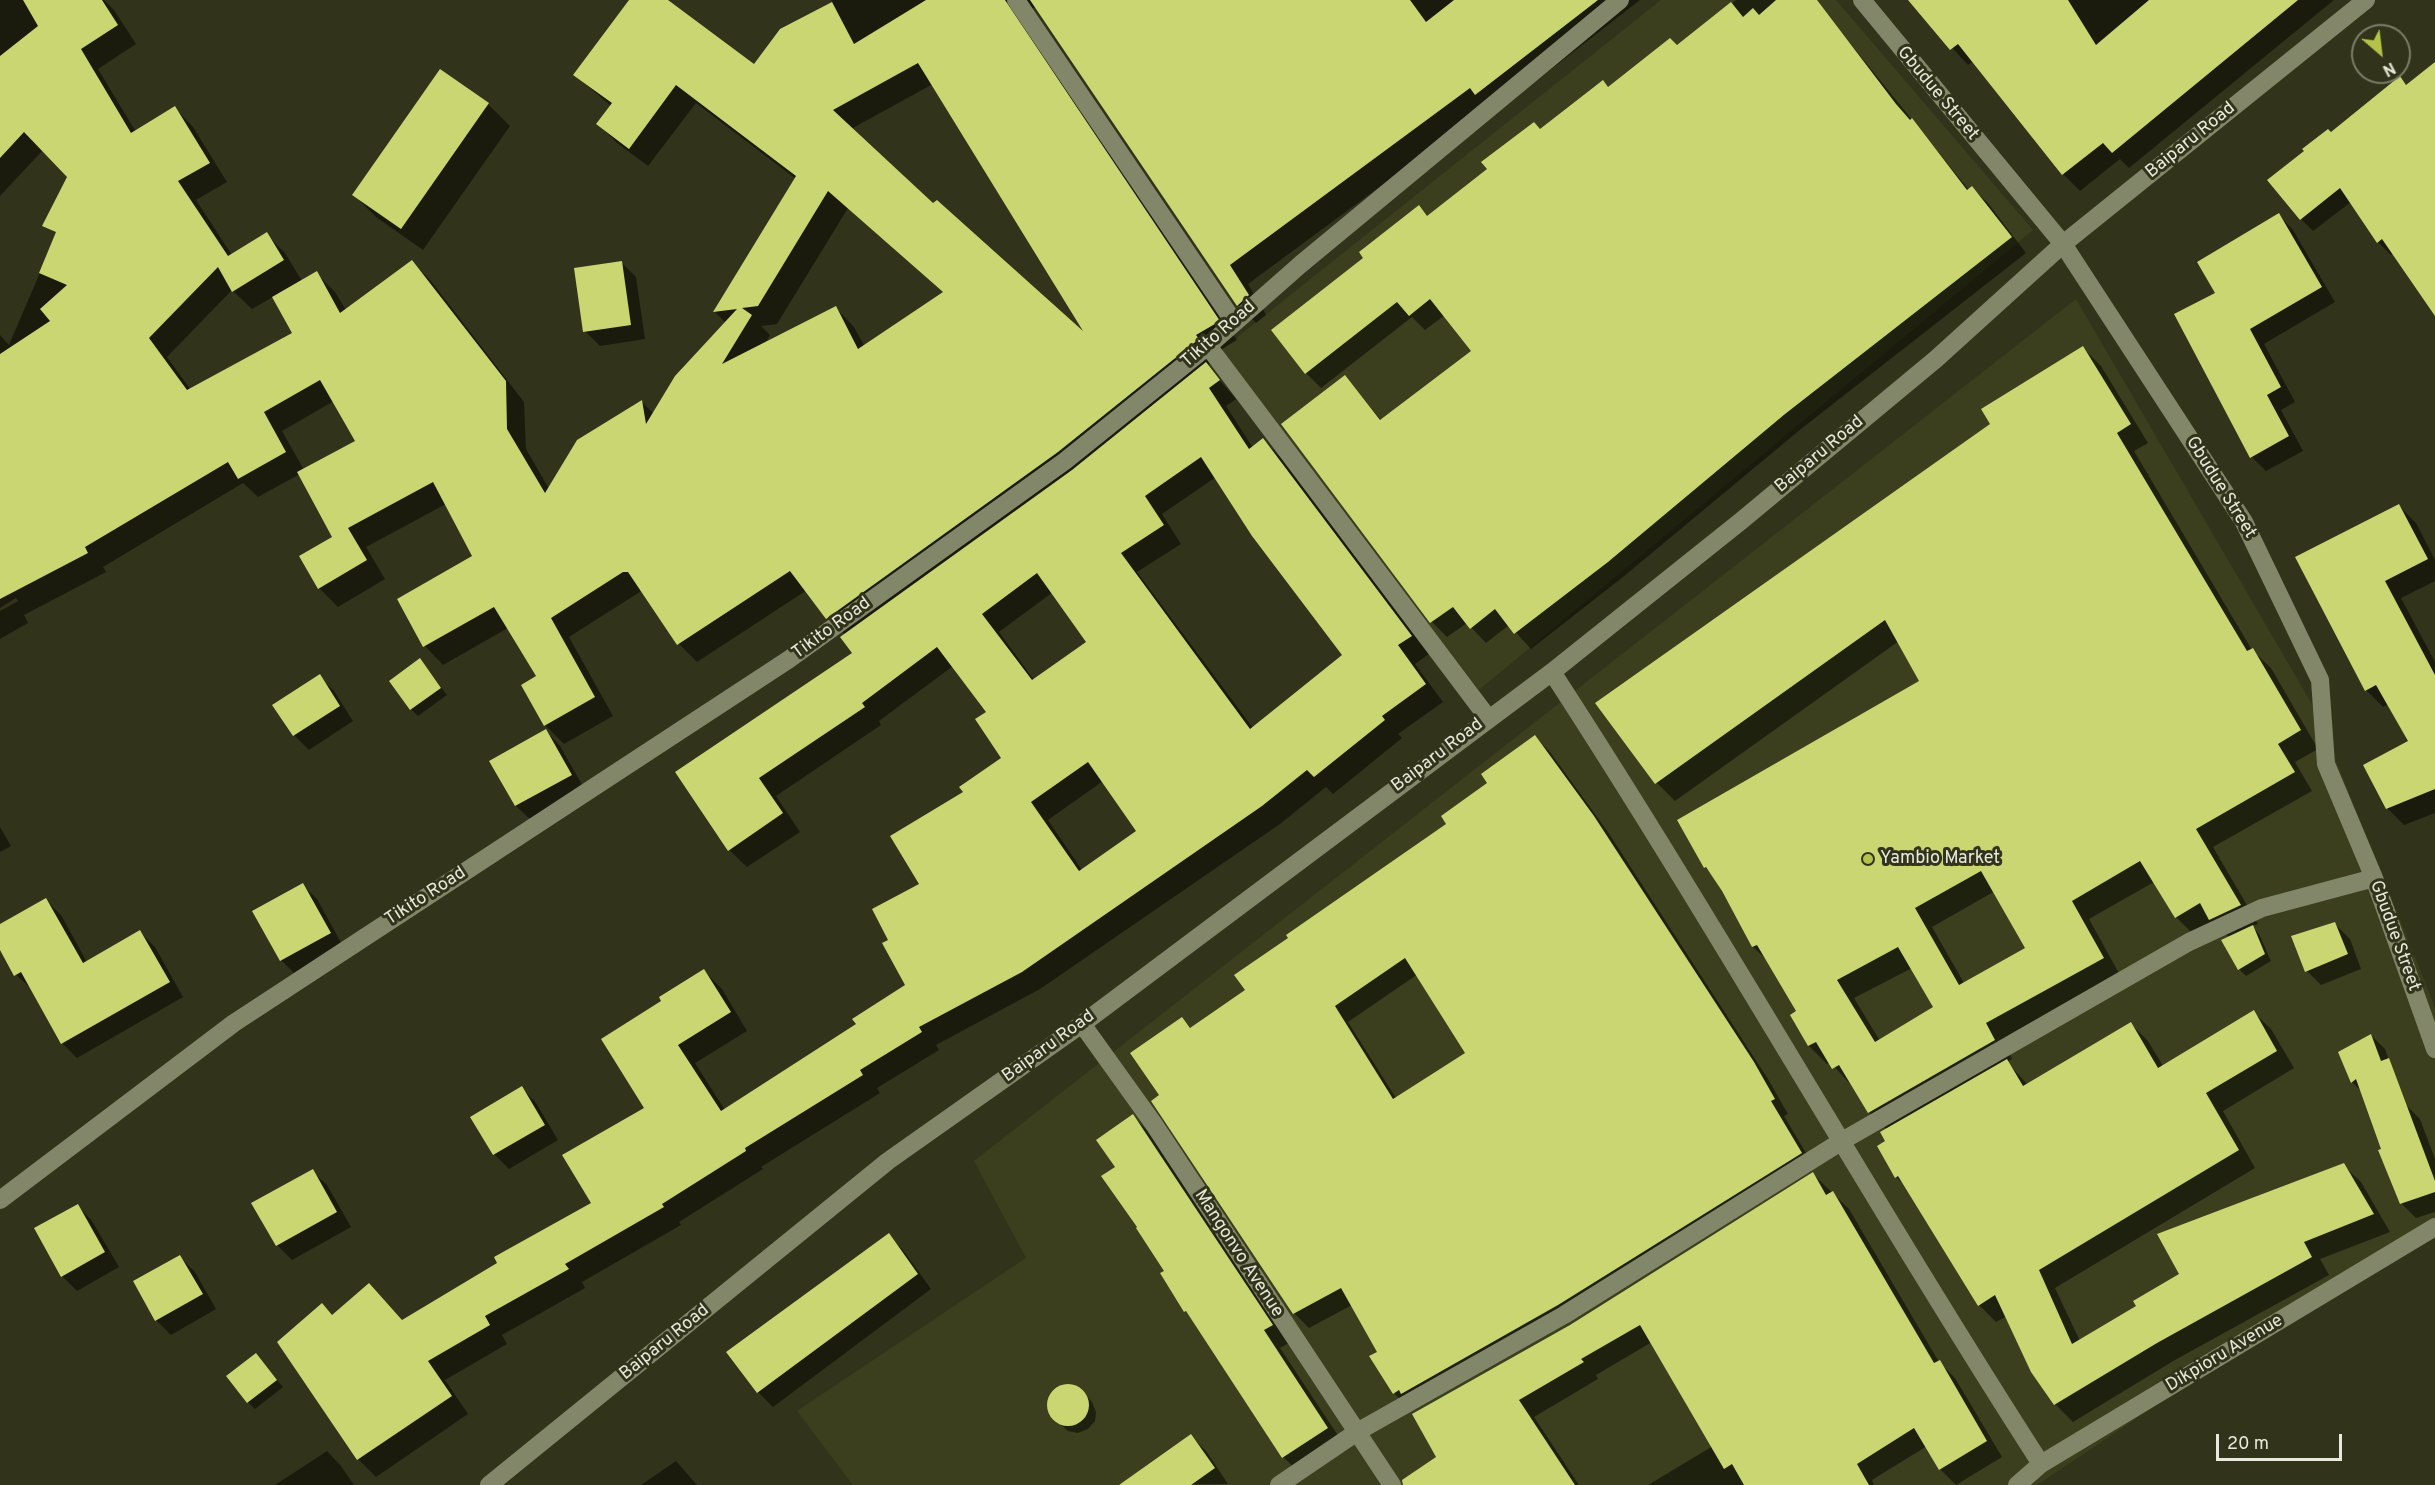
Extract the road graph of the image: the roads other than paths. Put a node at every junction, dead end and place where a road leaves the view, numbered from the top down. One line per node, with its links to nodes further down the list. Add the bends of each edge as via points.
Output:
1 (1016, 0): 6 (street)
2 (1620, 0): 6 (street, Tikito Road)
3 (1862, 0): 5 (street, Gbudue Street)
4 (2367, 0): 5 (street, Baiparu Road)
5 (2063, 244): 8 (street, Baiparu Road, via 1918,374); 10 (street, Gbudue Street, via 2244,522 2320,680 2326,764)
6 (1234, 322): 7 (street, Tikito Road)
7 (1208, 346): 9 (street); 14 (street, Tikito Road, via 1065,461 788,660 234,1023)
8 (1552, 672): 9 (street, Baiparu Road); 13 (street, via 1643,812)
9 (1488, 718): 11 (street, Baiparu Road)
10 (2374, 878): 12 (street, Gbudue Street); 13 (street, via 2262,908 2189,942)
11 (1082, 1024): 16 (street, Mangonvo Avenue, via 1153,1123); 18 (street, Baiparu Road, via 888,1161)
12 (2435, 1049)
13 (1842, 1141): 16 (street, via 1564,1315); 17 (street, via 1956,1332)
14 (0, 1200)
15 (2435, 1227): 17 (street, Dikpioru Avenue)
16 (1357, 1432): 19 (street); 20 (street, Mangonvo Avenue)
17 (2041, 1464): 21 (street, Dikpioru Avenue)
18 (489, 1485)
19 (1279, 1485)
20 (1392, 1485)
21 (2017, 1485)

